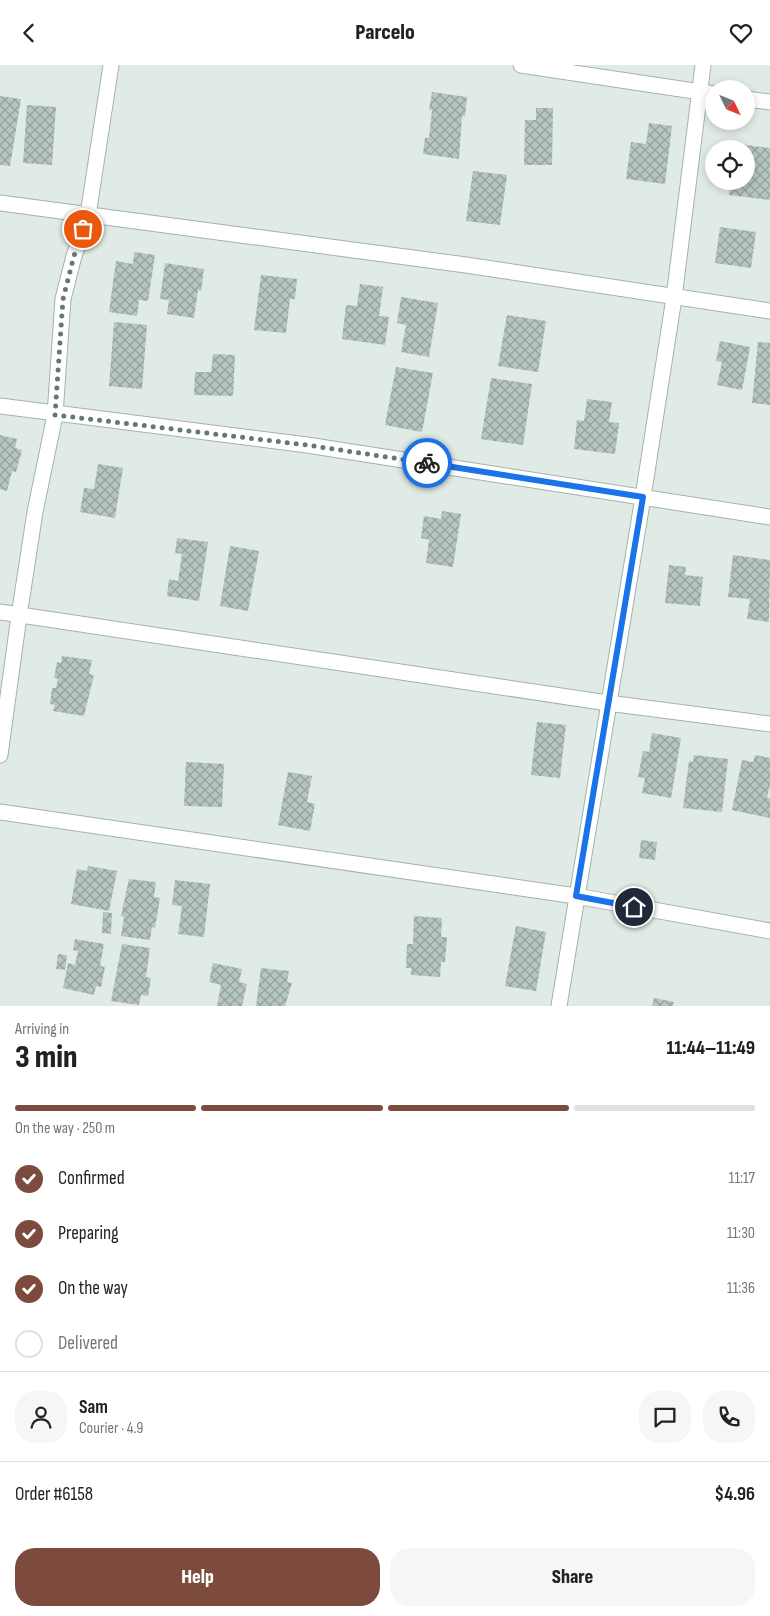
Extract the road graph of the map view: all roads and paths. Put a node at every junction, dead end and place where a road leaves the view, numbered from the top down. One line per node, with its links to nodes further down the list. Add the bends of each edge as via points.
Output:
1 (111, 65): 10 (street)
2 (521, 65): 5 (street)
3 (703, 65): 4 (street)
4 (705, 84)
5 (705, 93)
6 (705, 99): 11 (street)
7 (755, 100): 8 (street)
8 (770, 102)
9 (0, 203): 10 (street)
10 (88, 215): 11 (street, via 466,265); 14 (street, via 63,299)
11 (674, 298): 12 (street); 15 (street)
12 (770, 311)
13 (0, 406): 14 (street)
14 (55, 415): 15 (street, via 307,445); 18 (street)
15 (643, 497): 16 (street); 19 (street)
16 (770, 517)
17 (0, 612): 18 (street)
18 (19, 616): 19 (street); 21 (street)
19 (608, 703): 20 (street); 23 (street)
20 (770, 724)
21 (0, 755)
22 (0, 812): 23 (street)
23 (576, 896): 24 (street); 25 (street)
24 (770, 931)
25 (559, 1006)

